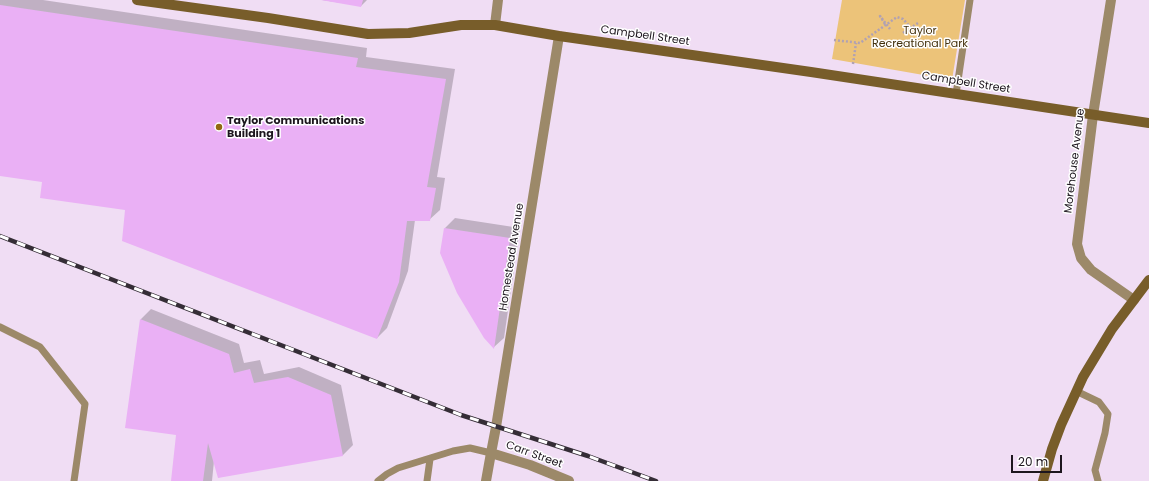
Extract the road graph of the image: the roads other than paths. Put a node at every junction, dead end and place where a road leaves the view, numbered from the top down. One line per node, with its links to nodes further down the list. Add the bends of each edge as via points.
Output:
1 (137, 0): 5 (street, Campbell Street, via 368,34 409,33 461,24)
2 (498, 0): 5 (street)
3 (970, 0): 7 (lane)
4 (1112, 0): 8 (street, Morehouse Avenue)
5 (495, 25): 6 (street, Campbell Street)
6 (559, 36): 7 (street, Campbell Street); 14 (street, Homestead Avenue)
7 (956, 94): 8 (street, Campbell Street)
8 (1093, 115): 9 (street, Campbell Street); 11 (street, Morehouse Avenue, via 1078,251 1091,270)
9 (1149, 123)
10 (1149, 280): 11 (street)
11 (1134, 300): 13 (street, via 1097,352)
12 (0, 327): 16 (lane, via 40,347 85,404)
13 (1076, 391): 21 (street, via 1052,449); 22 (lane, via 1099,402 1108,414 1095,470)
14 (491, 453): 15 (lane, via 470,448); 19 (street, Homestead Avenue); 20 (street, Carr Street)
15 (430, 458): 17 (lane, via 398,468); 18 (lane)
16 (74, 481)
17 (378, 481)
18 (427, 481)
19 (486, 481)
20 (569, 481)
21 (1043, 481)
22 (1098, 481)

